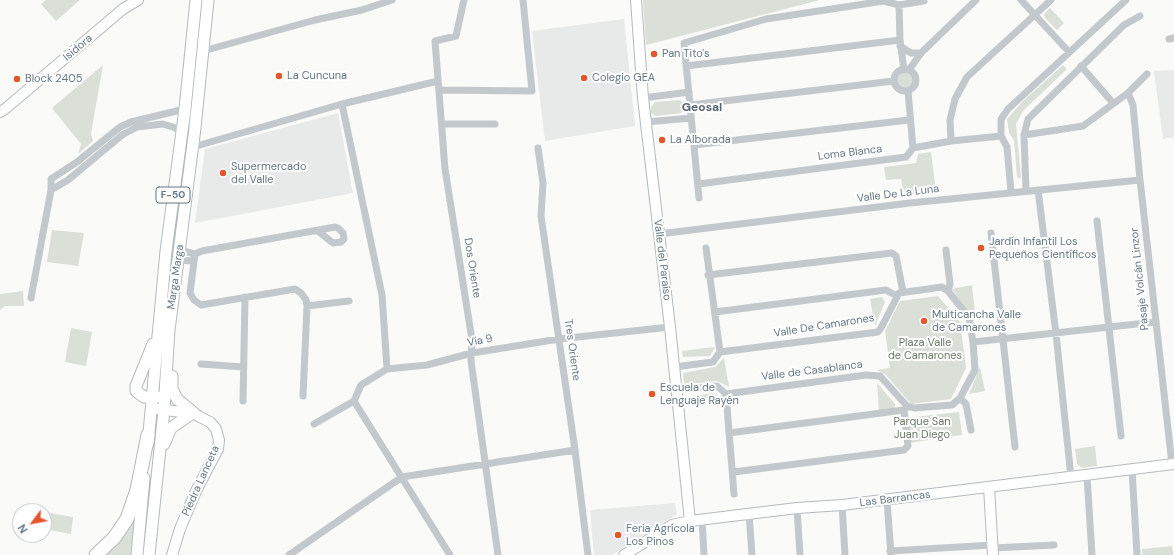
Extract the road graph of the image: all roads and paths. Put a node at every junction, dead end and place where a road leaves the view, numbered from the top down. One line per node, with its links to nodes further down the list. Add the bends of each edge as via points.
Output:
1 (138, 0): 35 (street, Isidora)
2 (196, 0): 34 (main road, Marga Marga / F-50)
3 (208, 0): 17 (main road, Marga Marga / F-50)
4 (392, 0): 17 (street)
5 (464, 0): 24 (street, Dos Oriente, via 456,36 435,41)
6 (523, 0): 26 (street, via 532,91)
7 (636, 0): 30 (street, Valle del Paraíso)
8 (976, 0): 19 (street)
9 (1021, 0): 14 (street)
10 (1052, 0): 14 (street)
11 (1126, 0): 18 (street)
12 (924, 1): 13 (street)
13 (899, 5): 16 (street); 20 (street, via 884,1 766,19 684,44)
14 (1035, 16): 18 (street); 44 (street, via 967,77 955,99 950,120)
15 (1140, 16): 21 (street, via 1124,25)
16 (900, 43): 19 (street, via 911,53); 20 (street); 22 (street)
17 (203, 51): 45 (main road, Marga Marga / F-50)
18 (1070, 52): 43 (street, via 1008,109 1001,119)
19 (920, 53): 22 (street)
20 (686, 66): 28 (street)
21 (1081, 66): 31 (street); 42 (street, via 1028,120)
22 (906, 70): 25 (street, via 896,74); 27 (street, via 913,73 916,80)
23 (1147, 74): 29 (street)
24 (438, 81): 26 (street, Dos Oriente); 32 (street)
25 (894, 81): 27 (street, via 898,89); 33 (street)
26 (440, 90): 39 (street, Dos Oriente)
27 (908, 91): 37 (street)
28 (689, 92): 30 (street); 33 (street)
29 (1128, 93): 31 (street); 49 (street, Pasaje Volcán Linzor, via 1133,105)
30 (643, 98): 38 (street, Valle del Paraíso)
31 (1113, 103): 42 (street, via 1083,126)
32 (342, 104): 45 (street); 87 (street, via 382,295)
33 (690, 105): 36 (street)
34 (185, 109): 41 (main road, Marga Marga / F-50); 45 (street, via 192,117); 51 (street, via 142,118 120,127 77,162 51,179)
35 (0, 112)
36 (691, 118): 38 (street); 46 (street)
37 (910, 120): 46 (street); 48 (street)
38 (646, 122): 59 (street, Valle del Paraíso)
39 (442, 124): 40 (street); 83 (street, Dos Oriente, via 445,169 471,332)
40 (495, 124)
41 (181, 135): 51 (street, via 176,128 163,124 137,127 122,135 68,180); 77 (main road, Marga Marga / F-50)
42 (1024, 135): 53 (street)
43 (1001, 136): 44 (street, Loma Blanca); 54 (street, via 1007,147)
44 (951, 141): 48 (street, Loma Blanca)
45 (193, 143): 62 (main road, Marga Marga / F-50)
46 (694, 145): 50 (street)
47 (538, 148): 79 (street, Tres Oriente, via 543,183 541,216)
48 (913, 148): 50 (street, Loma Blanca, via 906,157)
49 (1140, 180): 52 (street, Valle De La Luna); 73 (street, Pasaje Volcán Linzor)
50 (698, 184): 55 (street)
51 (51, 190): 69 (street)
52 (1038, 190): 53 (street, Valle De La Luna); 78 (street)
53 (1026, 191): 54 (street, Valle De La Luna)
54 (1010, 192): 59 (street, Valle De La Luna)
55 (699, 198)
56 (1097, 221): 75 (street)
57 (318, 231): 63 (street, via 202,251)
58 (991, 233): 80 (street)
59 (659, 234): 74 (street, Valle del Paraíso)
60 (706, 248): 64 (street)
61 (946, 250): 65 (street, via 950,284)
62 (178, 255): 63 (street); 76 (main road, Marga Marga / F-50)
63 (194, 257): 68 (street, via 190,293 194,300 201,305)
64 (708, 275): 66 (street, via 892,253 896,256); 72 (street)
65 (948, 291): 66 (street, Valle De Camarones, via 942,287); 81 (street, via 969,317)
66 (903, 292): 67 (street, Valle De Camarones)
67 (897, 296): 72 (street, via 886,290); 82 (street, Valle De Camarones, via 878,332)
68 (245, 297): 71 (street, via 295,289 301,292); 85 (street)
69 (31, 298)
70 (349, 301): 71 (street)
71 (307, 306): 91 (street)
72 (715, 312): 82 (street)
73 (1155, 322): 75 (street); 108 (street, Pasaje Volcán Linzor)
74 (670, 327): 79 (street, Vía 9); 86 (street, Valle del Paraíso)
75 (1108, 328): 78 (street); 103 (street)
76 (168, 330): 90 (main road, Marga Marga / F-50); 98 (main road, via 172,389 177,399)
77 (157, 334): 95 (main road, Marga Marga / F-50); 95 (main road, via 136,386 138,394)
78 (1056, 334): 80 (street); 113 (street)
79 (559, 339): 83 (street, Vía 9); 105 (street, Tres Oriente)
80 (1003, 340): 81 (street); 104 (street)
81 (973, 342): 92 (street, via 975,370)
82 (720, 352): 86 (street, Valle De Camarones, via 713,362)
83 (472, 353): 87 (street, Vía 9, via 427,365); 107 (street, Dos Oriente, via 471,361)
84 (201, 364): 85 (street)
85 (243, 367): 93 (street)
86 (674, 367): 88 (street, Valle del Paraíso)
87 (387, 369): 94 (street, Vía 9, via 361,385)
88 (676, 390): 89 (street, via 717,386); 121 (street, Valle del Paraíso)
89 (726, 394): 96 (street, Valle de Casablanca, via 866,375 880,376); 101 (street)
90 (164, 396): 95 (main road); 97 (main road, Marga Marga / F-50)
91 (303, 396)
92 (960, 398): 96 (street, via 952,405); 100 (street, via 966,404)
93 (243, 401)
94 (354, 401): 99 (street); 112 (street)
95 (151, 403): 97 (street, Piedra Lanceta); 102 (main road, Marga Marga / F-50)
96 (906, 408): 101 (street); 110 (street, via 908,446 904,450)
97 (164, 410): 98 (street, Piedra Lanceta); 106 (main road, Marga Marga / F-50)
98 (193, 414): 106 (main road, via 171,428); 128 (street, Piedra Lanceta, via 210,422 216,430 218,449 196,491)
99 (314, 424)
100 (971, 430)
101 (730, 434): 110 (street)
102 (148, 435): 125 (highway, via 137,490 127,519 114,538); 126 (main road, Marga Marga / F-50)
103 (1121, 436)
104 (1015, 447)
105 (575, 450): 107 (street); 132 (street, Tres Oriente)
106 (159, 458): 127 (main road, Marga Marga / F-50)
107 (487, 464): 112 (street); 131 (street, Dos Oriente)
108 (1173, 464): 109 (street, Las Barrancas)
109 (1132, 469): 111 (street, Las Barrancas); 139 (street)
110 (734, 472): 115 (street)
111 (1087, 476): 113 (street, Las Barrancas); 138 (street)
112 (402, 477): 129 (street); 130 (street)
113 (1071, 477): 114 (street, Las Barrancas)
114 (989, 487): 116 (street, Las Barrancas); 123 (street)
115 (734, 494)
116 (887, 500): 117 (street, Las Barrancas); 124 (street)
117 (842, 505): 118 (street, Las Barrancas); 137 (street)
118 (796, 508): 119 (street, Las Barrancas); 136 (street)
119 (749, 514): 120 (street, Las Barrancas); 135 (street)
120 (702, 519): 121 (street, Las Barrancas); 134 (street)
121 (690, 521): 133 (street, Las Barrancas, via 672,525)
122 (1054, 545): 123 (street)
123 (993, 549): 124 (street)
124 (891, 553)
125 (96, 555)
126 (137, 555)
127 (149, 555)
128 (172, 555)
129 (289, 555)
130 (450, 555)
131 (498, 555)
132 (588, 555)
133 (624, 555)
134 (704, 555)
135 (752, 555)
136 (800, 555)
137 (845, 555)
138 (1092, 555)
139 (1137, 555)

